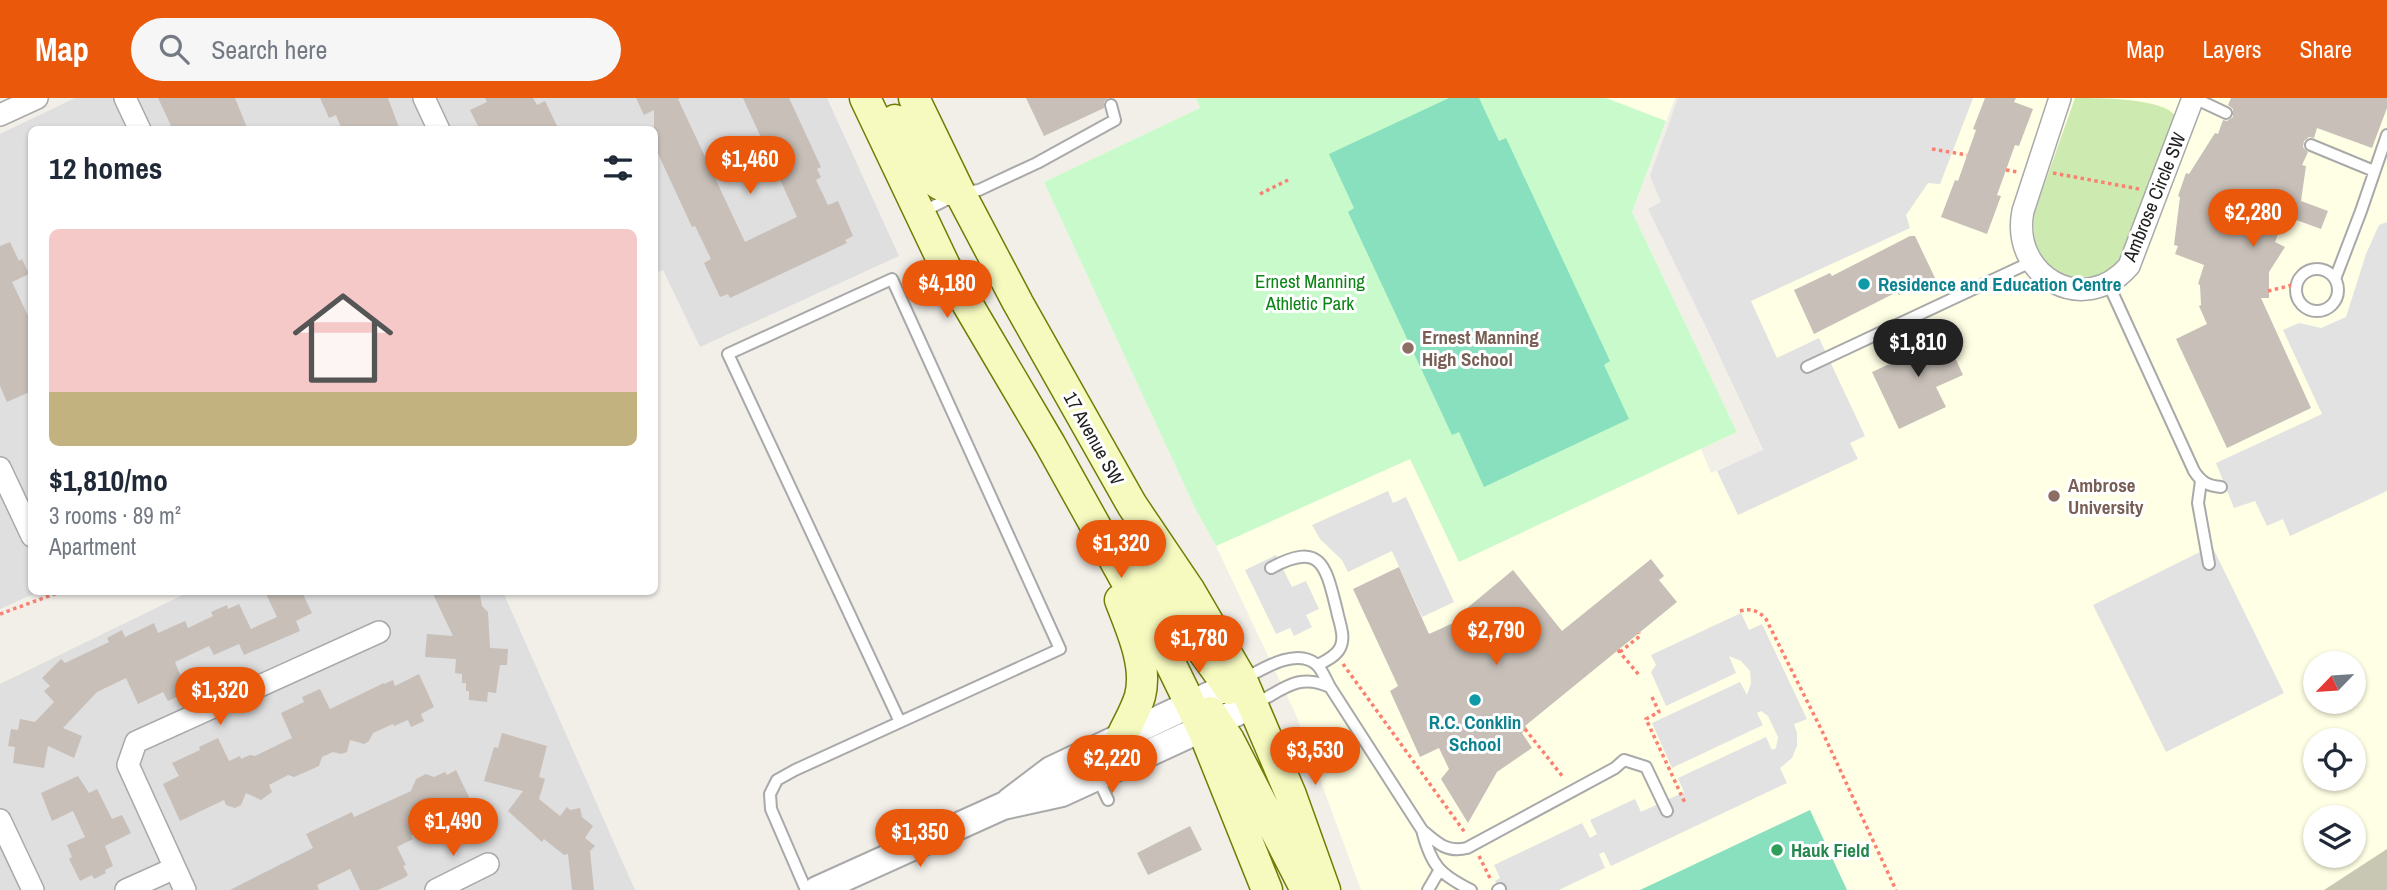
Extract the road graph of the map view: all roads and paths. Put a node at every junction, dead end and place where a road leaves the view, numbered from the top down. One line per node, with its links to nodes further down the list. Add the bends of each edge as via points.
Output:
1 (37, 98): 11 (street)
2 (125, 98): 12 (street)
3 (424, 98): 13 (street)
4 (865, 98): 26 (main road)
5 (882, 98): 24 (main road, via 929,176)
6 (914, 98): 24 (main road, 17 Avenue SW)
7 (2058, 98): 21 (street)
8 (2193, 98): 10 (lane); 23 (street, Ambrose Circle SW)
9 (1111, 105): 24 (lane, via 1115,120 1037,163 979,190)
10 (2226, 113)
11 (0, 115)
12 (138, 126)
13 (437, 126)
14 (2387, 135): 19 (lane)
15 (2311, 145): 19 (lane)
16 (1932, 149): 17 (path)
17 (1967, 155)
18 (2387, 157): 19 (lane)
19 (2376, 168): 28 (lane)
20 (2006, 170): 21 (path)
21 (2037, 171): 23 (path); 27 (street, via 2021,221 2022,242)
22 (1288, 180): 25 (path)
23 (2159, 191): 29 (street, Ambrose Circle SW, via 2129,266)
24 (960, 193): 26 (lane); 50 (main road, 17 Avenue SW, via 1132,505 1190,592)
25 (1259, 194)
26 (919, 213): 33 (main road, via 945,266)
27 (2031, 262): 29 (street, Ambrose Circle SW, via 2048,278 2068,287 2088,289); 32 (lane)
28 (2335, 279): 30 (lane, via 2324,271 2311,270); 30 (lane, via 2336,299 2320,310 2302,304)
29 (2108, 283): 35 (lane)
30 (2297, 284): 31 (path)
31 (2268, 291)
32 (1807, 367)
33 (1050, 444): 37 (main road); 50 (main road)
34 (0, 468): 38 (street)
35 (2201, 481): 36 (lane); 39 (lane, via 2198,503)
36 (2221, 487)
37 (1087, 512): 52 (main road); 55 (main road, via 1136,643 1140,694)
38 (28, 528)
39 (2208, 564)
40 (1271, 568): 47 (lane, via 1298,556 1312,558 1327,571 1342,639 1339,650)
41 (49, 595): 43 (path)
42 (1740, 611): 79 (path, via 1760,612 1766,619)
43 (0, 614)
44 (379, 632): 65 (street, via 136,742 128,765)
45 (1639, 634): 48 (path, via 1619,651)
46 (1341, 663): 62 (path)
47 (1318, 665): 49 (lane); 50 (lane, via 1295,659 1273,665)
48 (1639, 675)
49 (1330, 687): 50 (lane, via 1316,681); 61 (lane)
50 (1242, 690): 52 (street); 76 (main road, 17 Avenue SW, via 1291,795)
51 (1652, 697): 57 (path, via 1659,712 1646,719)
52 (1204, 718): 55 (street); 58 (street, via 1102,788); 74 (main road); 75 (main road)
53 (900, 722): 53 (lane, via 1060,649 892,279 728,354); 72 (lane, via 777,780 770,794 771,809)
54 (1525, 729): 56 (path)
55 (1122, 736): 58 (street, via 1051,770)
56 (1563, 777)
57 (1685, 803)
58 (1003, 806): 73 (street)
59 (1667, 811): 61 (lane, via 1646,767 1624,760 1463,850 1441,846)
60 (0, 820): 68 (street)
61 (1422, 830): 66 (lane)
62 (1465, 833)
63 (1478, 854): 67 (path)
64 (488, 864): 71 (street)
65 (174, 868): 69 (street); 70 (street)
66 (1439, 871): 77 (lane); 78 (lane)
67 (1497, 887)
68 (33, 890)
69 (126, 890)
70 (185, 890)
71 (436, 890)
72 (806, 890)
73 (817, 890)
74 (1267, 890)
75 (1306, 890)
76 (1325, 890)
77 (1428, 890)
78 (1471, 890)
79 (1896, 890)

